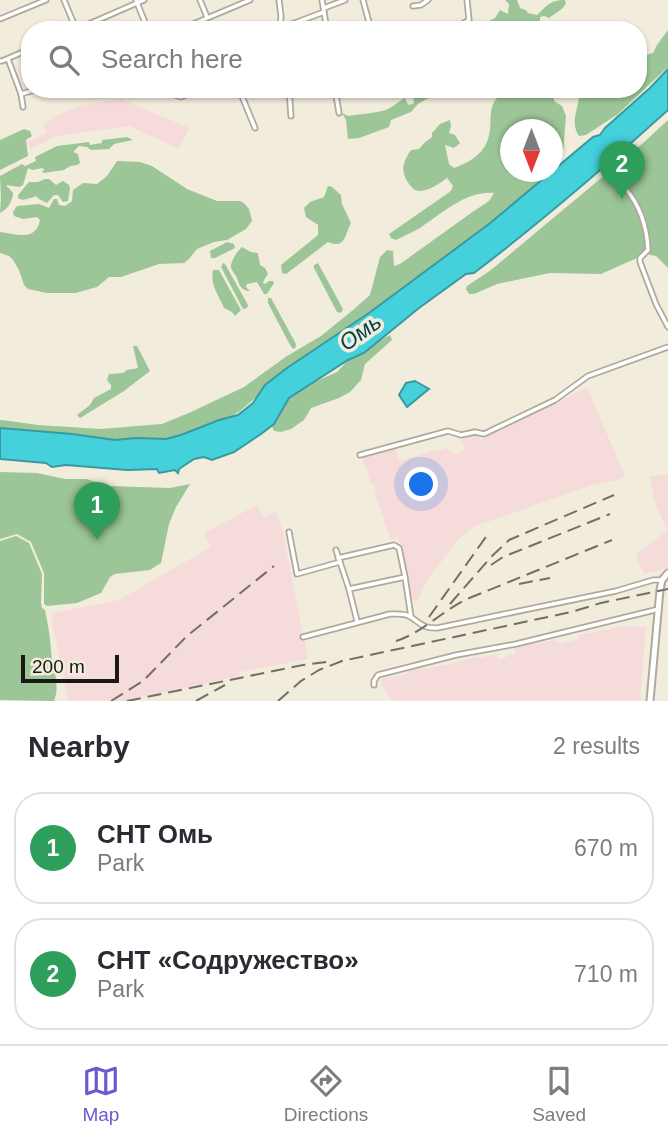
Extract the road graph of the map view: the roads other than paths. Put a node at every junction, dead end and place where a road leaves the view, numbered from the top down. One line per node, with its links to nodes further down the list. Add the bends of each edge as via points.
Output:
1 (45, 0): 16 (street)
2 (64, 0): 17 (street)
3 (144, 0): 12 (street)
4 (200, 0): 15 (street)
5 (250, 0): 15 (street)
6 (279, 0): 21 (street)
7 (322, 0): 14 (street)
8 (345, 0): 14 (street)
9 (363, 0): 24 (street)
10 (428, 0): 13 (street)
11 (467, 0): 25 (street)
12 (137, 2): 18 (street); 19 (street)
13 (413, 6)
14 (324, 10): 22 (street); 23 (street)
15 (206, 17): 20 (street)
16 (0, 19)
17 (72, 21)
18 (95, 21)
19 (144, 21)
20 (198, 21)
21 (280, 21)
22 (299, 21)
23 (326, 21)
24 (369, 21)
25 (467, 21)
26 (21, 53): 27 (street)
27 (8, 59): 28 (street); 29 (street)
28 (0, 61)
29 (21, 94)
30 (22, 98): 34 (street)
31 (243, 98): 37 (street)
32 (290, 98): 36 (street)
33 (336, 98): 35 (street)
34 (23, 107)
35 (339, 113)
36 (291, 116)
37 (255, 128)
38 (626, 189): 39 (street, via 647,232 648,250 640,262)
39 (668, 327)
40 (668, 347): 41 (street, via 588,376 555,400 484,434 448,431)
41 (359, 455)
42 (289, 531): 44 (street, via 297,574)
43 (336, 550): 44 (street)
44 (339, 560): 46 (street, via 394,545 399,548); 48 (street)
45 (668, 573): 47 (main road)
46 (405, 577): 48 (street); 50 (street)
47 (662, 580): 49 (main road); 50 (street, via 437,628 424,627)
48 (349, 589): 51 (street)
49 (659, 609): 53 (street, via 379,675); 54 (main road)
50 (411, 617): 51 (street, via 390,614)
51 (358, 621): 52 (street)
52 (303, 637)
53 (374, 685)
54 (650, 701)

